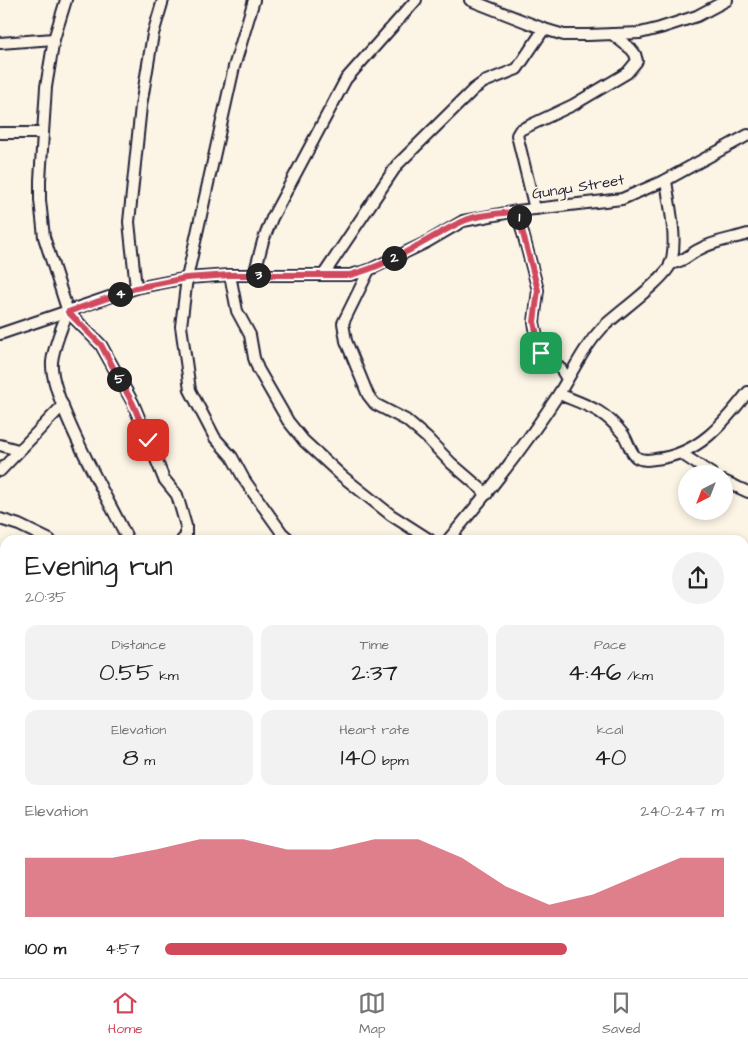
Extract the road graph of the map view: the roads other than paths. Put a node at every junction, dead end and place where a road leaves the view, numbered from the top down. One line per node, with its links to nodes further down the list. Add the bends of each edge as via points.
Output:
1 (66, 0): 9 (street)
2 (163, 0): 24 (street, via 153,34 140,106 129,222)
3 (254, 0): 23 (street, via 234,67)
4 (416, 0): 22 (street, via 346,79 272,218)
5 (470, 0): 7 (street)
6 (727, 0): 8 (street, via 682,22 640,33)
7 (544, 29): 8 (street, via 564,34); 20 (street, via 517,69 474,89 397,164)
8 (612, 34): 15 (street, via 635,54 637,61 632,67 573,105 520,130 517,135)
9 (54, 39): 10 (street); 12 (street)
10 (0, 42)
11 (0, 133): 12 (street)
12 (43, 134): 25 (street, via 40,200 44,237)
13 (748, 135): 14 (street, Gungu Street)
14 (666, 180): 15 (street, Gungu Street, via 622,199); 18 (street, via 673,241)
15 (535, 209): 16 (street, Gungu Street)
16 (517, 211): 19 (street, Gungu Street, via 462,221); 27 (street, via 538,290 534,322 539,350 561,369)
17 (748, 234): 18 (street, via 713,244 682,262)
18 (670, 264): 27 (street, via 602,329 578,358)
19 (369, 270): 20 (street, Gungu Street, via 350,275); 38 (street, via 343,323 346,341 368,395 375,404 406,420)
20 (324, 274): 22 (street, Gungu Street)
21 (230, 275): 22 (street, Gungu Street); 23 (street, Gungu Street); 44 (street, via 237,311 250,335 256,364 288,421 304,441 342,476)
22 (254, 275)
23 (186, 278): 24 (street, Gungu Street); 43 (street, via 182,326 190,390 215,438 232,457 245,481)
24 (136, 288): 25 (street, Gungu Street)
25 (68, 312): 26 (street, Gungu Street); 30 (street, via 52,362); 42 (street, via 101,345 133,404 164,479 180,501)
26 (0, 334)
27 (567, 380): 29 (street)
28 (748, 392): 33 (street, via 721,424)
29 (559, 394): 33 (street, via 607,415 638,458 673,458); 38 (street)
30 (63, 405): 32 (street); 41 (street)
31 (0, 445): 32 (street)
32 (18, 450): 35 (street)
33 (682, 454): 34 (street)
34 (698, 465)
35 (0, 471)
36 (733, 485): 37 (street)
37 (748, 492)
38 (487, 494): 45 (street)
39 (0, 519): 40 (street)
40 (38, 535)
41 (125, 535)
42 (184, 535)
43 (284, 535)
44 (422, 535)
45 (452, 535)

